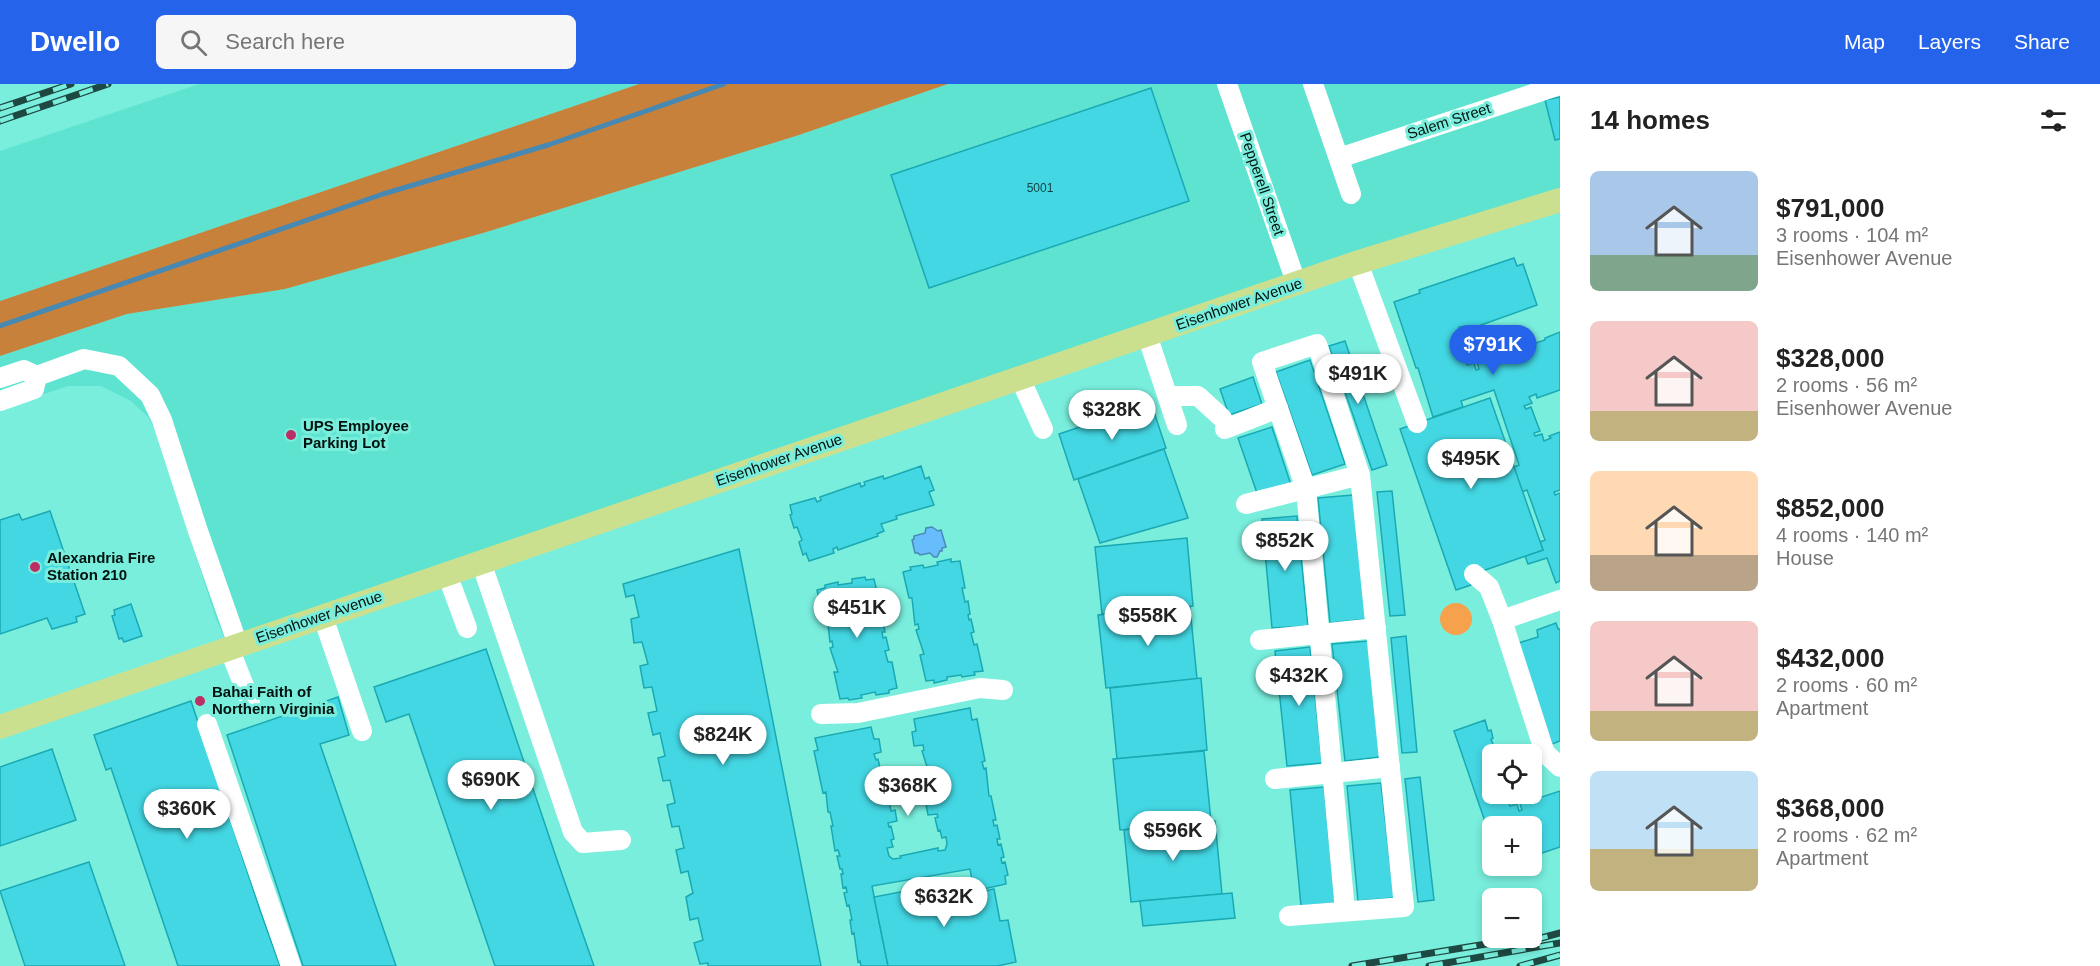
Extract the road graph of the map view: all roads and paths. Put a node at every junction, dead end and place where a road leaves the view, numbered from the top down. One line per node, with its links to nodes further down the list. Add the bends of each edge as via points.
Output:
1 (1227, 84): 8 (street, Pepperell Street)
2 (1313, 84): 4 (street)
3 (1560, 85): 4 (street, Salem Street)
4 (1339, 158): 5 (street)
5 (1351, 194)
6 (1560, 200): 7 (main road, Eisenhower Avenue)
7 (1359, 263): 8 (main road, Eisenhower Avenue); 16 (street)
8 (1297, 285): 9 (main road, Eisenhower Avenue)
9 (1147, 335): 12 (main road, Eisenhower Avenue); 13 (street)
10 (37, 376): 11 (street, via 24,370); 14 (street, via 34,389); 32 (street, via 84,359 119,366 150,395 162,420)
11 (0, 378)
12 (1020, 378): 18 (street); 22 (main road, Eisenhower Avenue)
13 (1168, 396): 15 (street, via 1198,396 1223,424); 17 (street)
14 (0, 401)
15 (1278, 408): 19 (street, via 1262,362 1317,344); 20 (street)
16 (1417, 423)
17 (1177, 425)
18 (1043, 429)
19 (1360, 475): 20 (street); 29 (street)
20 (1306, 489): 21 (street); 30 (street)
21 (1246, 504)
22 (481, 562): 23 (main road, Eisenhower Avenue); 43 (street, via 573,832 583,843)
23 (447, 574): 26 (main road, Eisenhower Avenue); 28 (street)
24 (1474, 574): 27 (street, via 1489,587)
25 (1560, 600): 27 (street)
26 (323, 617): 32 (main road, Eisenhower Avenue); 38 (street)
27 (1502, 620): 40 (street, via 1545,753)
28 (467, 628)
29 (1376, 628): 30 (street); 39 (street)
30 (1320, 634): 31 (street); 41 (street)
31 (1260, 640)
32 (234, 647): 34 (street); 37 (main road, Eisenhower Avenue)
33 (1003, 690): 35 (street, via 980,688 858,712)
34 (250, 701)
35 (821, 714)
36 (207, 724): 46 (street)
37 (0, 726)
38 (362, 731)
39 (1390, 767): 41 (street); 44 (street, via 1404,907)
40 (1560, 767)
41 (1333, 773): 42 (street); 44 (street)
42 (1275, 779)
43 (621, 840)
44 (1345, 911): 45 (street)
45 (1289, 916)
46 (291, 966)

